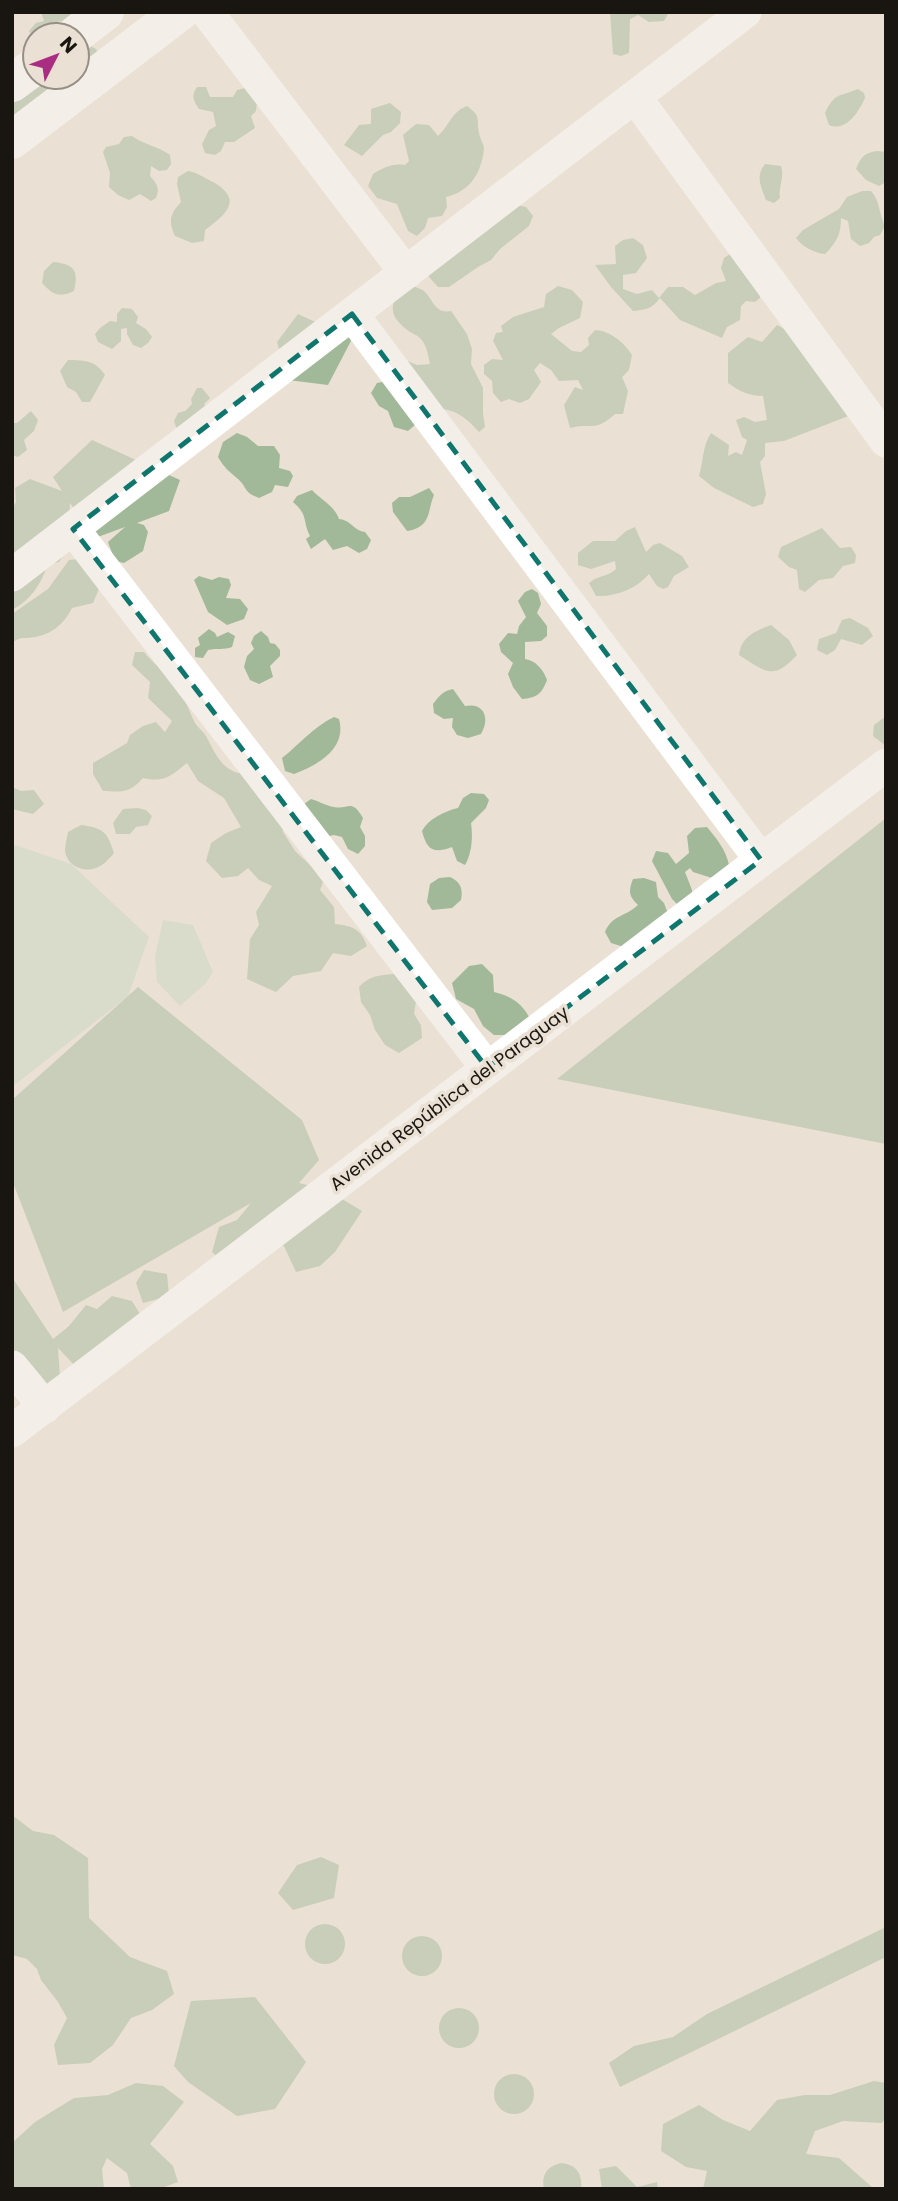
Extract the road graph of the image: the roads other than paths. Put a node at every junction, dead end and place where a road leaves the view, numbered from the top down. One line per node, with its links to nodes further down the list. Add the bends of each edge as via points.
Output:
1 (107, 12): 5 (street); 6 (street)
2 (180, 12): 6 (street)
3 (207, 12): 9 (street)
4 (745, 12): 7 (street)
5 (91, 24)
6 (135, 46): 8 (street)
7 (635, 97): 9 (street); 11 (street)
8 (12, 139)
9 (406, 273): 10 (street)
10 (352, 314): 12 (street); 15 (street)
11 (886, 441)
12 (73, 529): 13 (street); 16 (street)
13 (12, 575)
14 (886, 765): 15 (street, Avenida República del Paraguay)
15 (761, 860): 16 (street, Avenida República del Paraguay)
16 (487, 1068): 18 (street, Avenida República del Paraguay)
17 (12, 1367): 18 (street)
18 (45, 1407): 19 (street, Avenida República del Paraguay)
19 (12, 1431)

